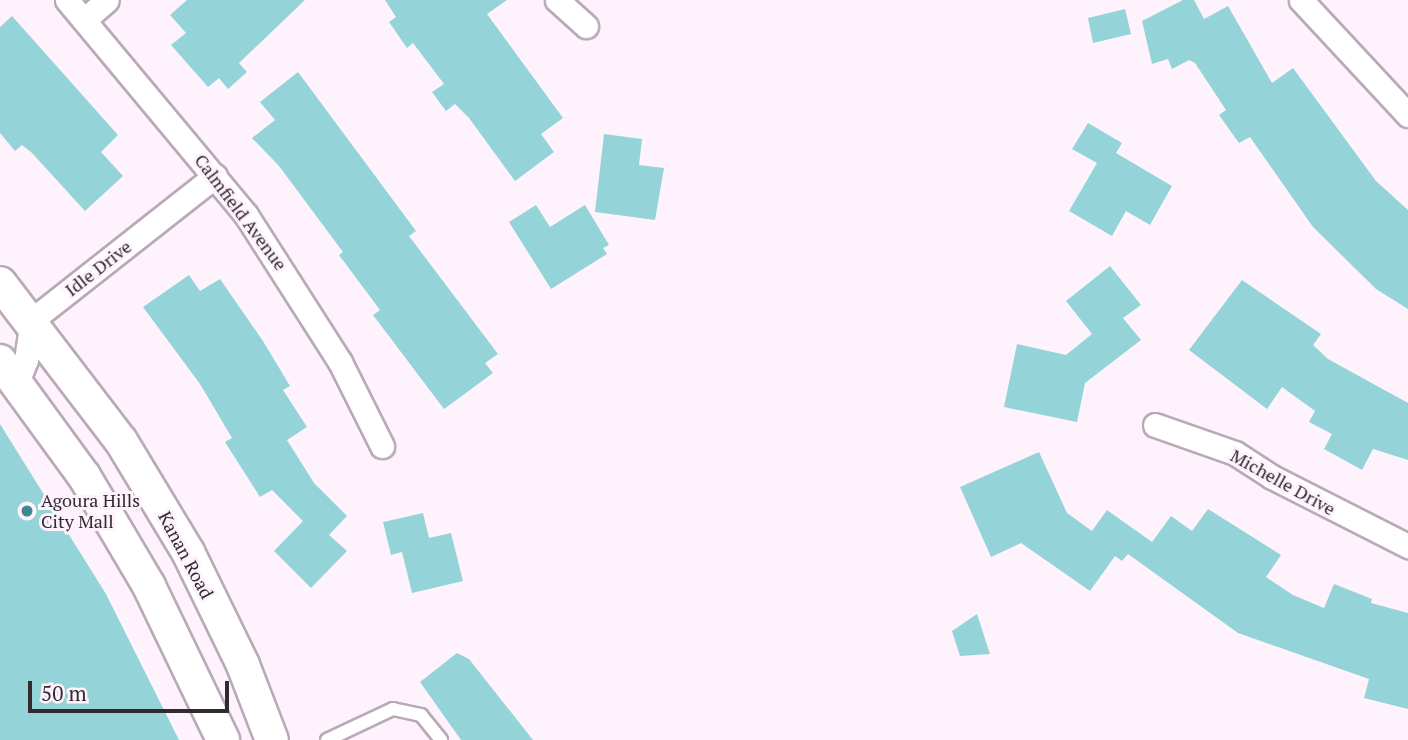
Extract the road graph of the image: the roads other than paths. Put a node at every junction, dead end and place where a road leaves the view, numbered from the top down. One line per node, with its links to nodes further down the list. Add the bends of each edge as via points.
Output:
1 (67, 0): 5 (street, Calmfield Avenue)
2 (107, 0): 5 (street)
3 (557, 0): 6 (street)
4 (1301, 0): 7 (street)
5 (85, 20): 8 (street, Calmfield Avenue)
6 (586, 26)
7 (1408, 115)
8 (215, 176): 10 (street, Idle Drive); 13 (street, Calmfield Avenue, via 291,279)
9 (0, 284): 10 (main road, Kanan Road)
10 (32, 320): 11 (street, via 26,360); 16 (main road, Kanan Road, via 121,441 188,552 243,665)
11 (8, 372): 15 (main road, via 84,476 149,586)
12 (1155, 425): 14 (street, Michelle Drive, via 1235,453 1272,477)
13 (382, 446)
14 (1408, 546)
15 (223, 740)
16 (272, 740)
17 (327, 740): 18 (lane, via 393,709 421,715)
18 (441, 740)

